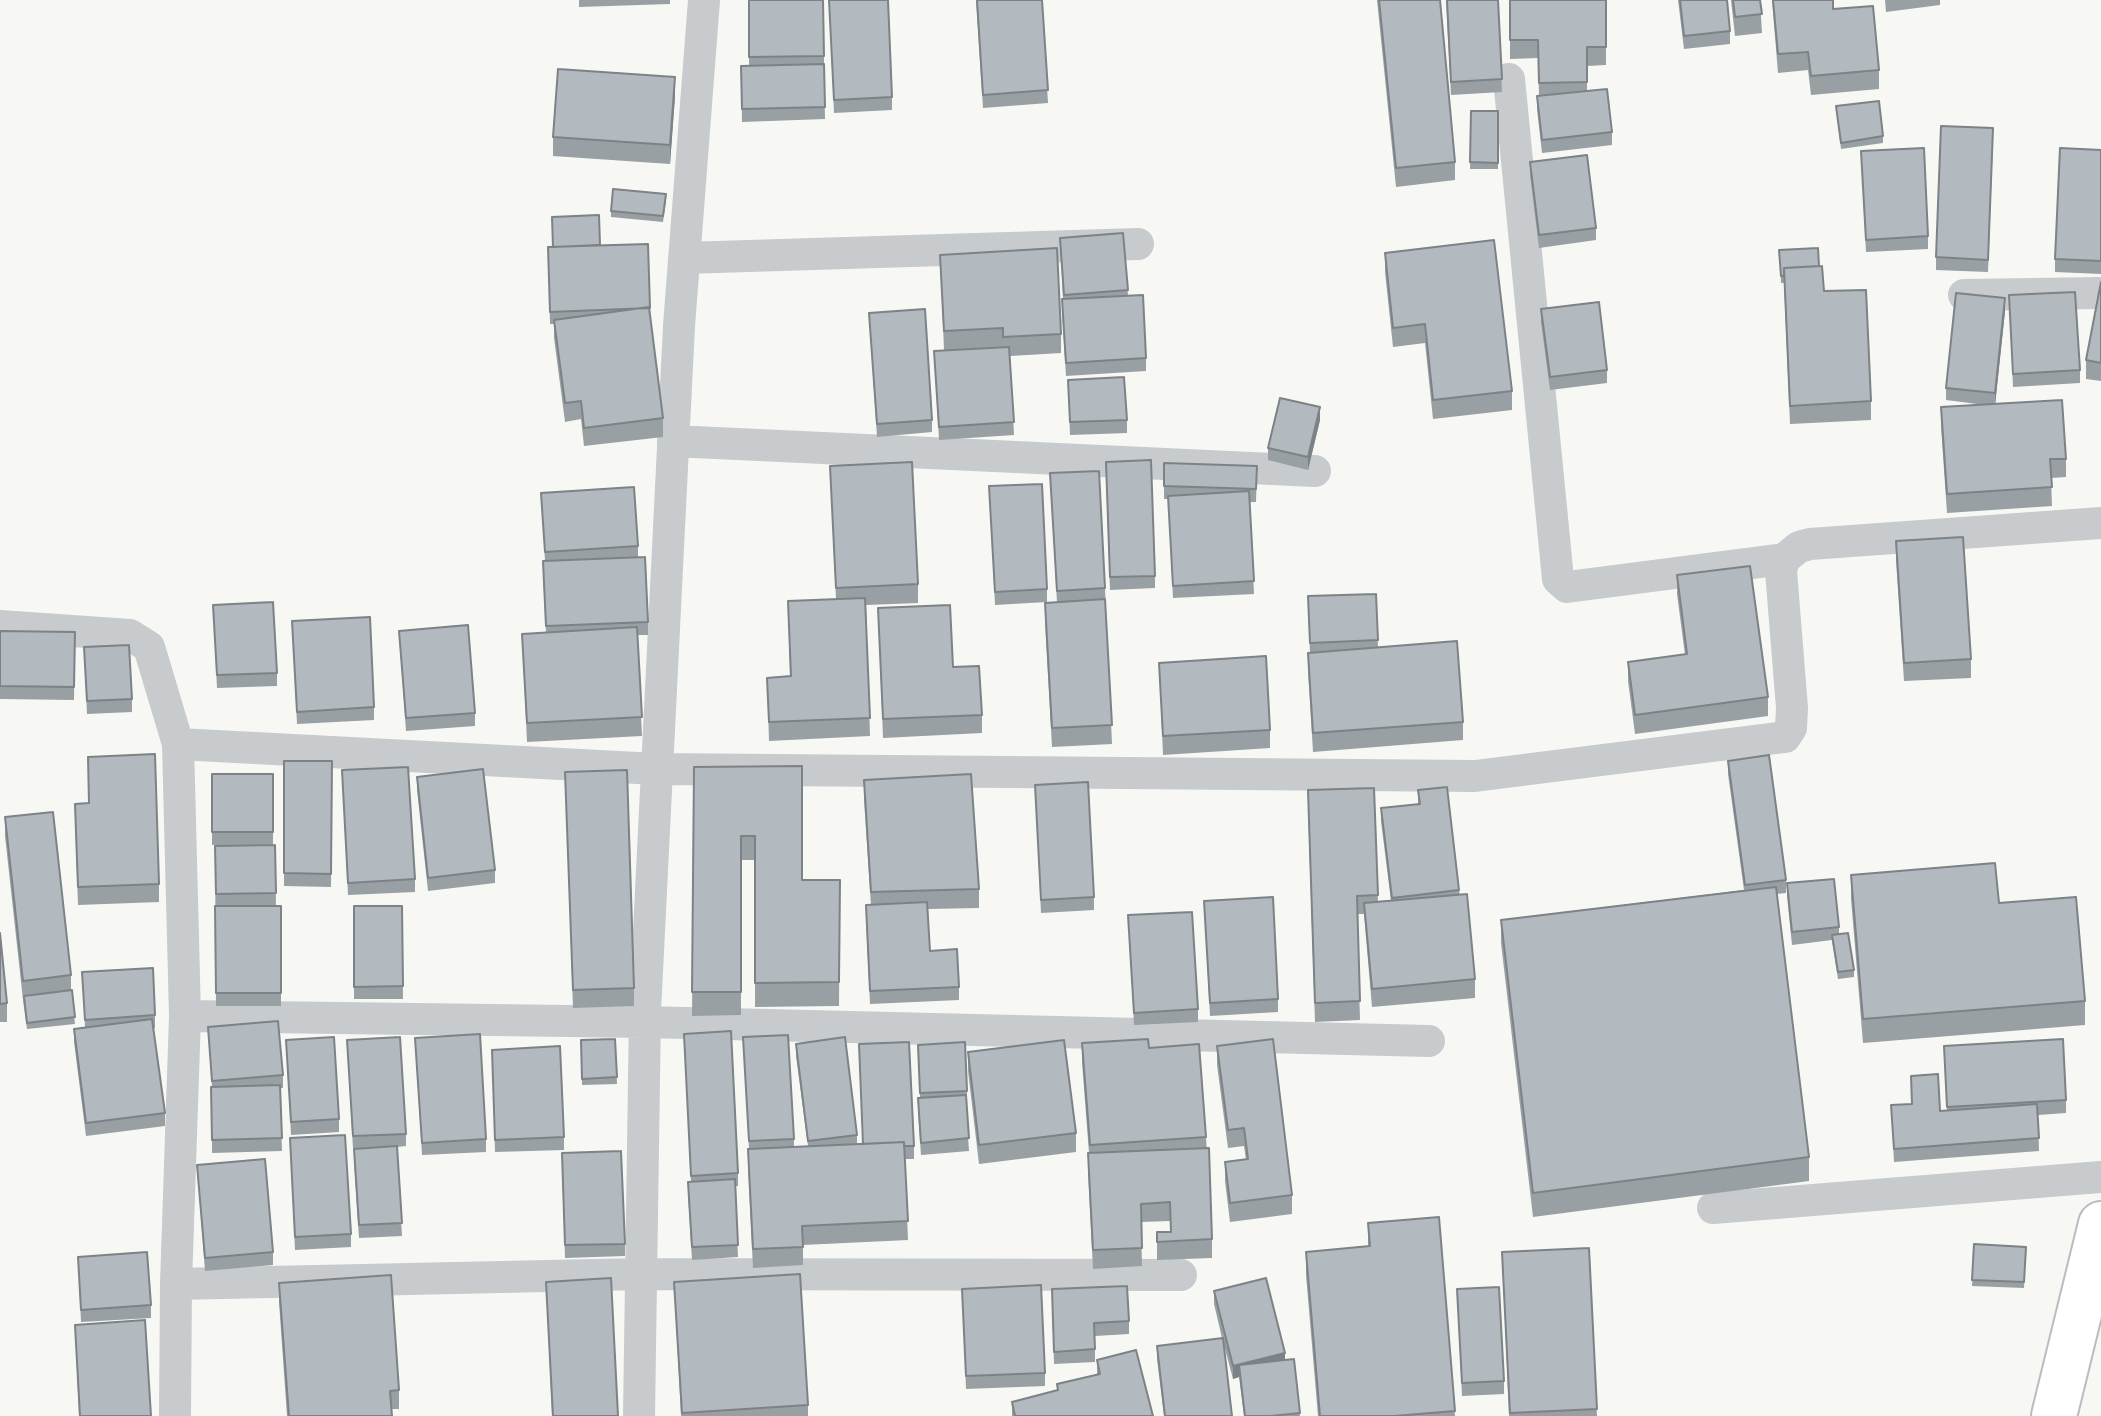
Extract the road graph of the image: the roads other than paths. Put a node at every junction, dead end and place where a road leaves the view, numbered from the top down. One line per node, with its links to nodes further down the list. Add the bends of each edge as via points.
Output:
1 (704, 0): 4 (street)
2 (1509, 79): 10 (street, via 1558,579 1567,587)
3 (1138, 244): 4 (street)
4 (684, 258): 7 (street)
5 (2101, 293): 6 (street)
6 (1964, 295)
7 (673, 441): 8 (street); 13 (street)
8 (1315, 471)
9 (2101, 523): 10 (street, via 1810,544)
10 (1784, 559): 13 (street, via 1792,716 1788,735 1780,739 1475,776)
11 (0, 626): 12 (street, via 130,635 149,647)
12 (178, 744): 13 (street); 14 (street)
13 (657, 769): 15 (street)
14 (185, 1016): 15 (street); 22 (street)
15 (644, 1022): 16 (street); 20 (street)
16 (1429, 1041)
17 (2101, 1177): 18 (street)
18 (1713, 1208)
19 (2096, 1242): 25 (highway)
20 (641, 1274): 21 (street); 22 (street); 24 (street)
21 (1181, 1275)
22 (176, 1284): 23 (street)
23 (175, 1416)
24 (639, 1416)
25 (2054, 1416)

